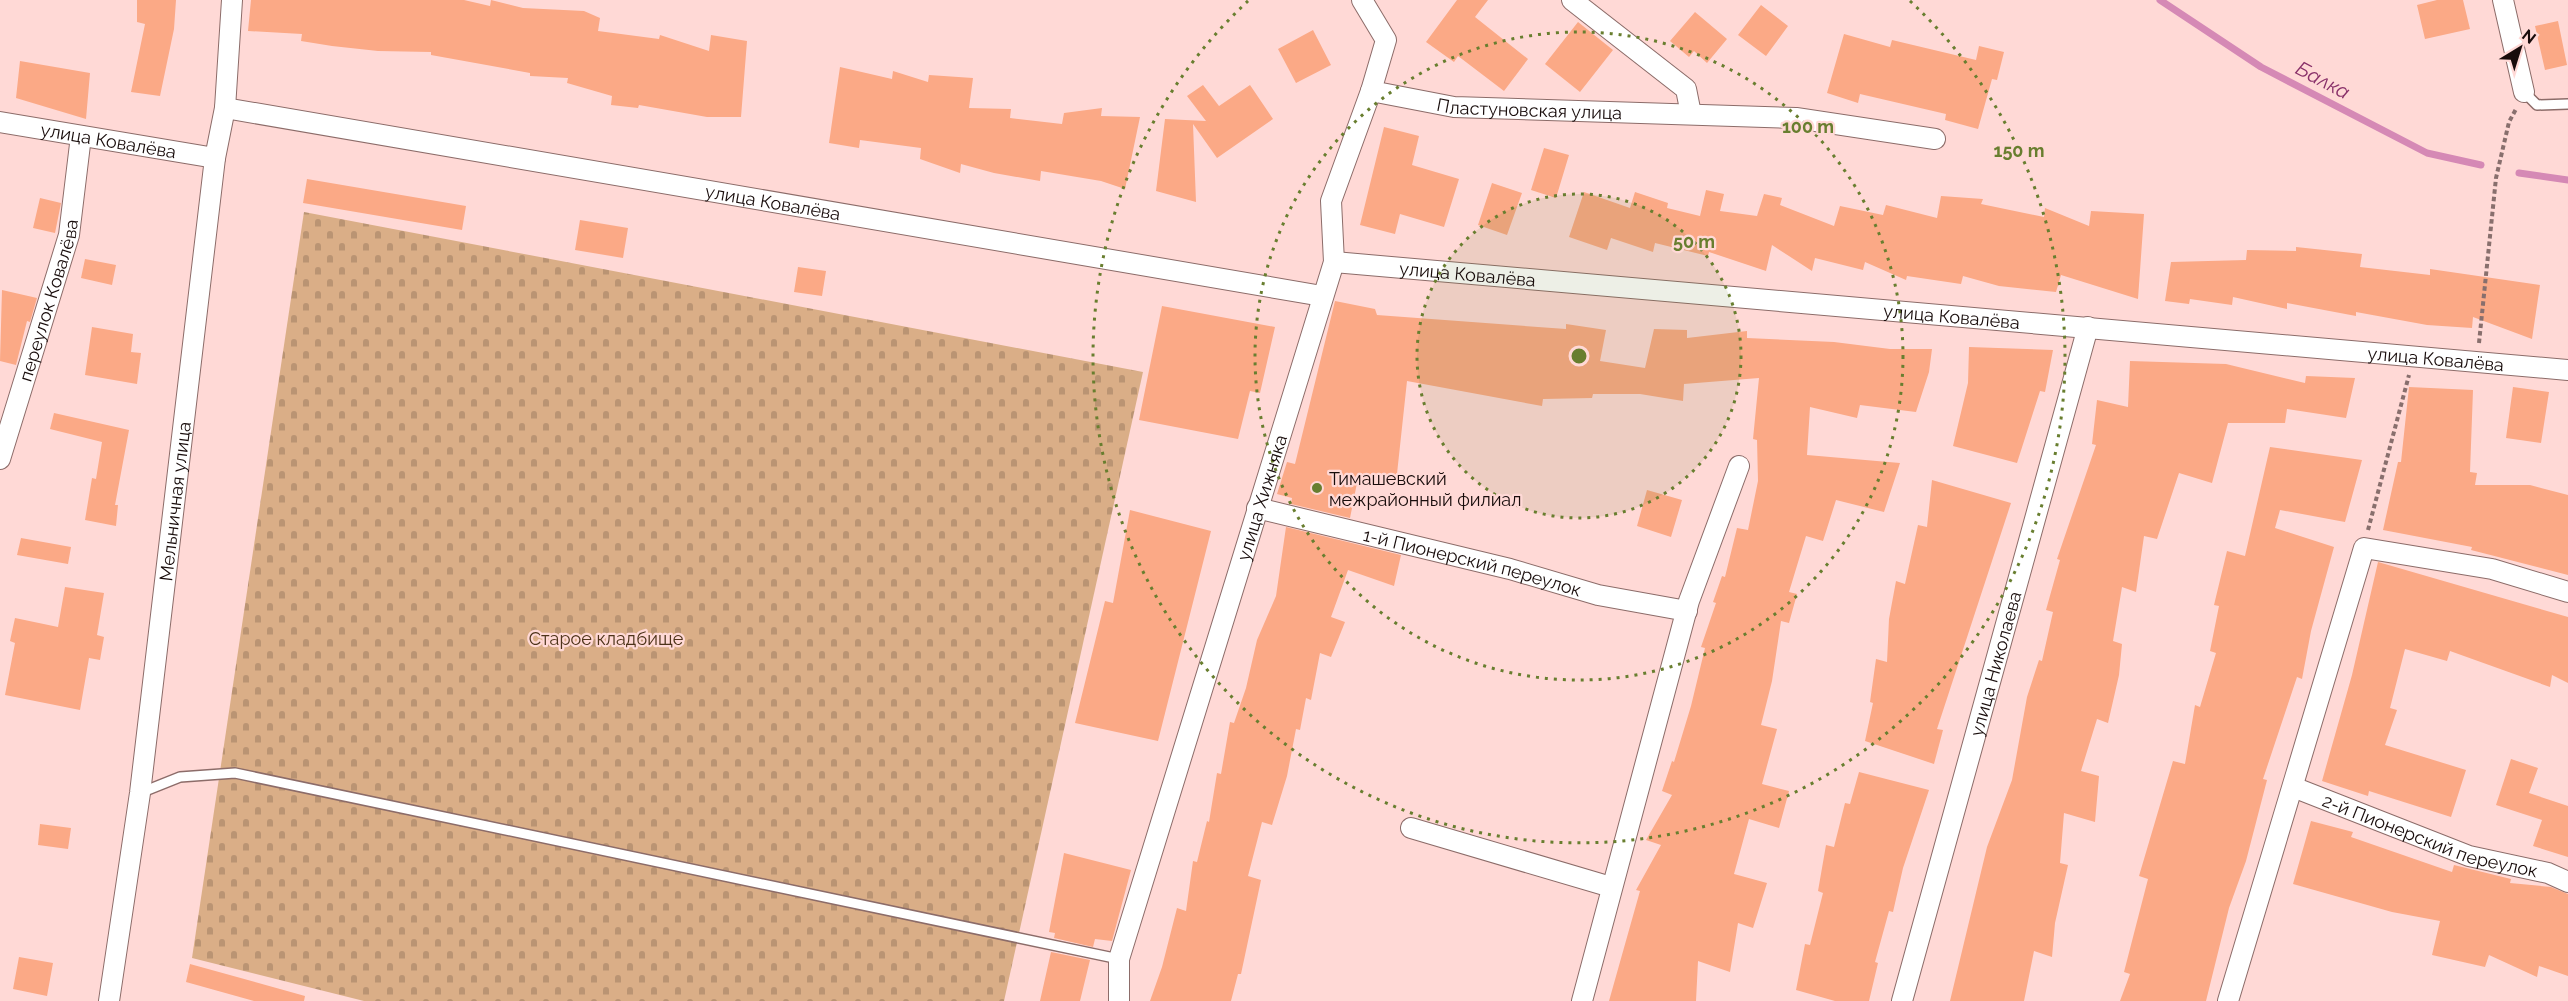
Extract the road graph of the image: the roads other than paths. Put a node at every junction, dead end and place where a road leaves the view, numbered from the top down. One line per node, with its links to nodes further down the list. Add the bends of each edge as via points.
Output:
1 (232, 0): 8 (street, Мельничная улица)
2 (1362, 0): 5 (street, улица Хижняка, via 1386,39)
3 (1572, 0): 9 (street, via 1686,88)
4 (2503, 0): 6 (street)
5 (1371, 91): 9 (street, Пластуновская улица, via 1454,107); 14 (street, улица Хижняка, via 1331,201)
6 (2524, 92): 7 (lane, via 2537,105)
7 (2568, 104)
8 (225, 108): 13 (street, Мельничная улица); 15 (street, улица Ковалёва)
9 (1690, 114): 12 (street, Пластуновская улица, via 1796,118)
10 (0, 122): 11 (street, улица Ковалёва)
11 (81, 136): 13 (street, улица Ковалёва); 18 (street, переулок Ковалёва, via 69,235)
12 (1935, 139)
13 (215, 158): 24 (street, Мельничная улица)
14 (1334, 262): 15 (street, улица Хижняка); 16 (street, улица Ковалёва)
15 (1322, 296): 20 (street, улица Хижняка)
16 (2088, 327): 17 (street, улица Ковалёва); 32 (street, улица Николаева)
17 (2568, 370)
18 (0, 459)
19 (1739, 466): 22 (street)
20 (1257, 508): 22 (street, 1-й Пионерский переулок, via 1510,569 1598,595); 28 (street, улица Хижняка)
21 (2568, 592): 23 (street, via 2492,569 2364,548)
22 (1687, 611): 27 (street)
23 (2293, 787): 26 (street, 2-й Пионерский переулок, via 2469,856 2548,873); 33 (street)
24 (140, 793): 28 (lane, via 180,777 235,773); 29 (street, Мельничная улица)
25 (1411, 828): 27 (street)
26 (2568, 882)
27 (1611, 887): 31 (street)
28 (1119, 959): 30 (street, улица Хижняка)
29 (109, 1001)
30 (1119, 1001)
31 (1582, 1001)
32 (1902, 1001)
33 (2228, 1001)

